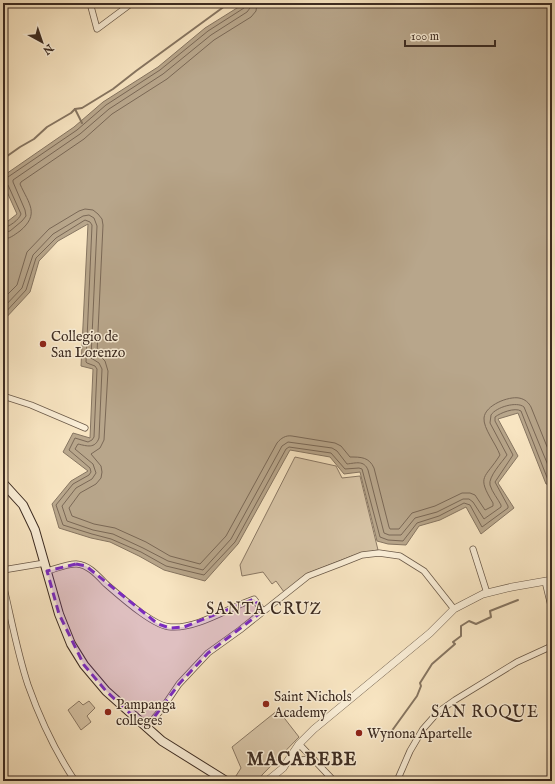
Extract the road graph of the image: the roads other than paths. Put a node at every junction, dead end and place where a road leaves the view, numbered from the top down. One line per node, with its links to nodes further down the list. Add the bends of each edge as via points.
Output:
1 (90, 3): 2 (street, via 97,29)
2 (132, 3)
3 (3, 396): 4 (street)
4 (85, 428)
5 (3, 483): 7 (main road, via 23,505 35,530)
6 (473, 549): 11 (street)
7 (46, 567): 8 (street); 14 (street, via 76,564 86,566 130,604 158,624 170,628 184,627 254,599); 16 (main road, via 59,614 71,644 84,665 106,691)
8 (3, 570)
9 (549, 581): 11 (street); 13 (street)
10 (3, 584): 20 (street, via 28,684 56,750)
11 (487, 593): 12 (street)
12 (454, 610): 14 (street, via 424,571 400,556 379,553 362,555 308,576); 17 (street)
13 (552, 610)
14 (264, 611): 16 (street, via 208,653 179,684)
15 (552, 646): 24 (street, via 517,662 438,712 423,729)
16 (146, 728): 21 (main road, via 162,741)
17 (299, 744): 18 (street); 19 (street)
18 (313, 759): 19 (street); 23 (street)
19 (288, 761): 22 (street)
20 (75, 781)
21 (226, 781)
22 (268, 781)
23 (334, 781)
24 (397, 781)

